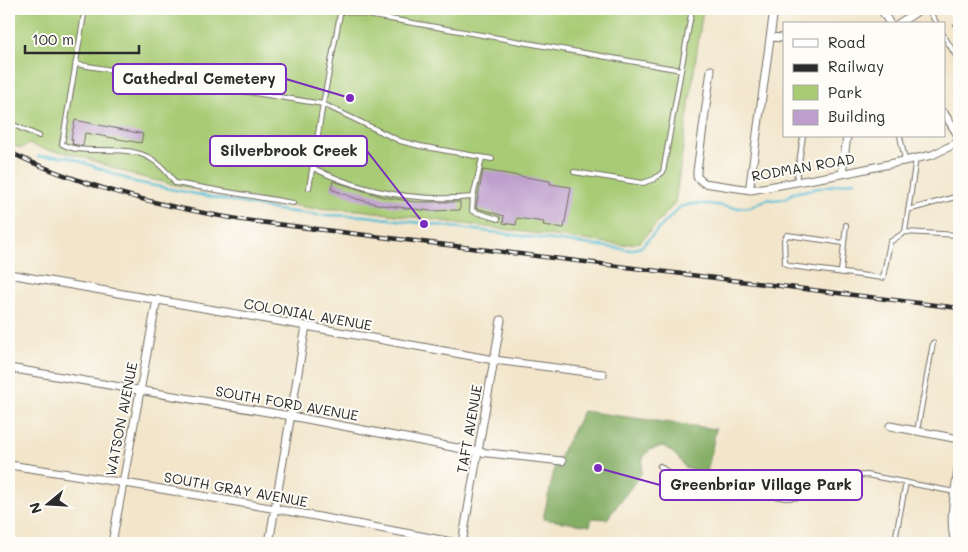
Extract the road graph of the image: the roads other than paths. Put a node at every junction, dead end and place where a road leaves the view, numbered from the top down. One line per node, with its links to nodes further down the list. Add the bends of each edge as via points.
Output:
1 (84, 9): 16 (lane)
2 (333, 9): 3 (lane)
3 (341, 9): 17 (lane); 19 (lane)
4 (692, 9): 17 (lane)
5 (774, 9): 12 (street)
6 (881, 9): 9 (street)
7 (921, 9): 10 (street)
8 (928, 9): 11 (lane)
9 (889, 22)
10 (901, 22)
11 (936, 22)
12 (770, 37): 13 (street); 37 (street)
13 (783, 38)
14 (946, 39): 15 (lane)
15 (959, 61)
16 (75, 64): 19 (lane); 40 (lane, via 62,144 81,150 123,150 151,157 168,172 174,183)
17 (680, 70): 33 (lane, via 664,167 658,176 647,182 636,182)
18 (711, 70): 37 (street, RODMAN ROAD, via 697,178 708,184)
19 (323, 104): 28 (lane, via 400,141); 32 (lane)
20 (946, 116): 26 (street)
21 (9, 122): 22 (lane)
22 (40, 136)
23 (803, 138): 35 (lane)
24 (847, 138): 34 (street)
25 (900, 138): 31 (lane)
26 (959, 138)
27 (959, 142): 29 (street, RODMAN ROAD, via 932,155)
28 (482, 158): 30 (lane); 39 (lane)
29 (916, 158): 31 (street, RODMAN ROAD); 41 (lane)
30 (492, 159)
31 (905, 160): 34 (street, RODMAN ROAD)
32 (312, 168): 36 (lane); 39 (lane, via 353,186 389,195 426,199)
33 (574, 172)
34 (842, 174): 35 (street, RODMAN ROAD)
35 (796, 182): 37 (street, RODMAN ROAD)
36 (309, 188)
37 (751, 190)
38 (959, 196): 41 (lane)
39 (473, 197): 42 (lane, via 473,213)
40 (293, 203)
41 (908, 210): 44 (lane)
42 (498, 219)
43 (846, 225): 46 (lane)
44 (905, 232): 45 (lane); 47 (lane, via 890,242 884,278)
45 (959, 235)
46 (844, 243): 47 (lane); 47 (lane, via 787,235 784,240 785,263 790,266)
47 (841, 272)
48 (9, 274): 49 (street, COLONIAL AVENUE)
49 (157, 299): 51 (street, COLONIAL AVENUE); 56 (street, WATSON AVENUE)
50 (501, 320): 53 (street, TAFT AVENUE)
51 (306, 326): 53 (street, COLONIAL AVENUE); 57 (street)
52 (933, 343): 59 (lane)
53 (494, 360): 55 (street, COLONIAL AVENUE); 61 (street, TAFT AVENUE)
54 (9, 368): 56 (street, SOUTH FORD AVENUE)
55 (603, 374)
56 (140, 390): 57 (street, SOUTH FORD AVENUE); 66 (street, WATSON AVENUE)
57 (291, 416): 61 (street, SOUTH FORD AVENUE); 69 (street)
58 (890, 426): 59 (street)
59 (917, 431): 60 (street)
60 (959, 439)
61 (478, 452): 62 (street, SOUTH FORD AVENUE); 73 (street, TAFT AVENUE)
62 (562, 461)
63 (959, 462): 68 (street)
64 (9, 465): 66 (street, SOUTH GRAY AVENUE)
65 (660, 466): 67 (lane, via 676,479 786,498 806,497 846,476 867,475)
66 (122, 482): 69 (street, SOUTH GRAY AVENUE); 70 (street, WATSON AVENUE)
67 (906, 482): 68 (lane); 74 (lane)
68 (955, 492): 75 (street, via 952,524)
69 (276, 508): 71 (street); 72 (street, SOUTH GRAY AVENUE)
70 (112, 543)
71 (269, 543)
72 (457, 543)
73 (462, 543)
74 (893, 543)
75 (955, 543)

